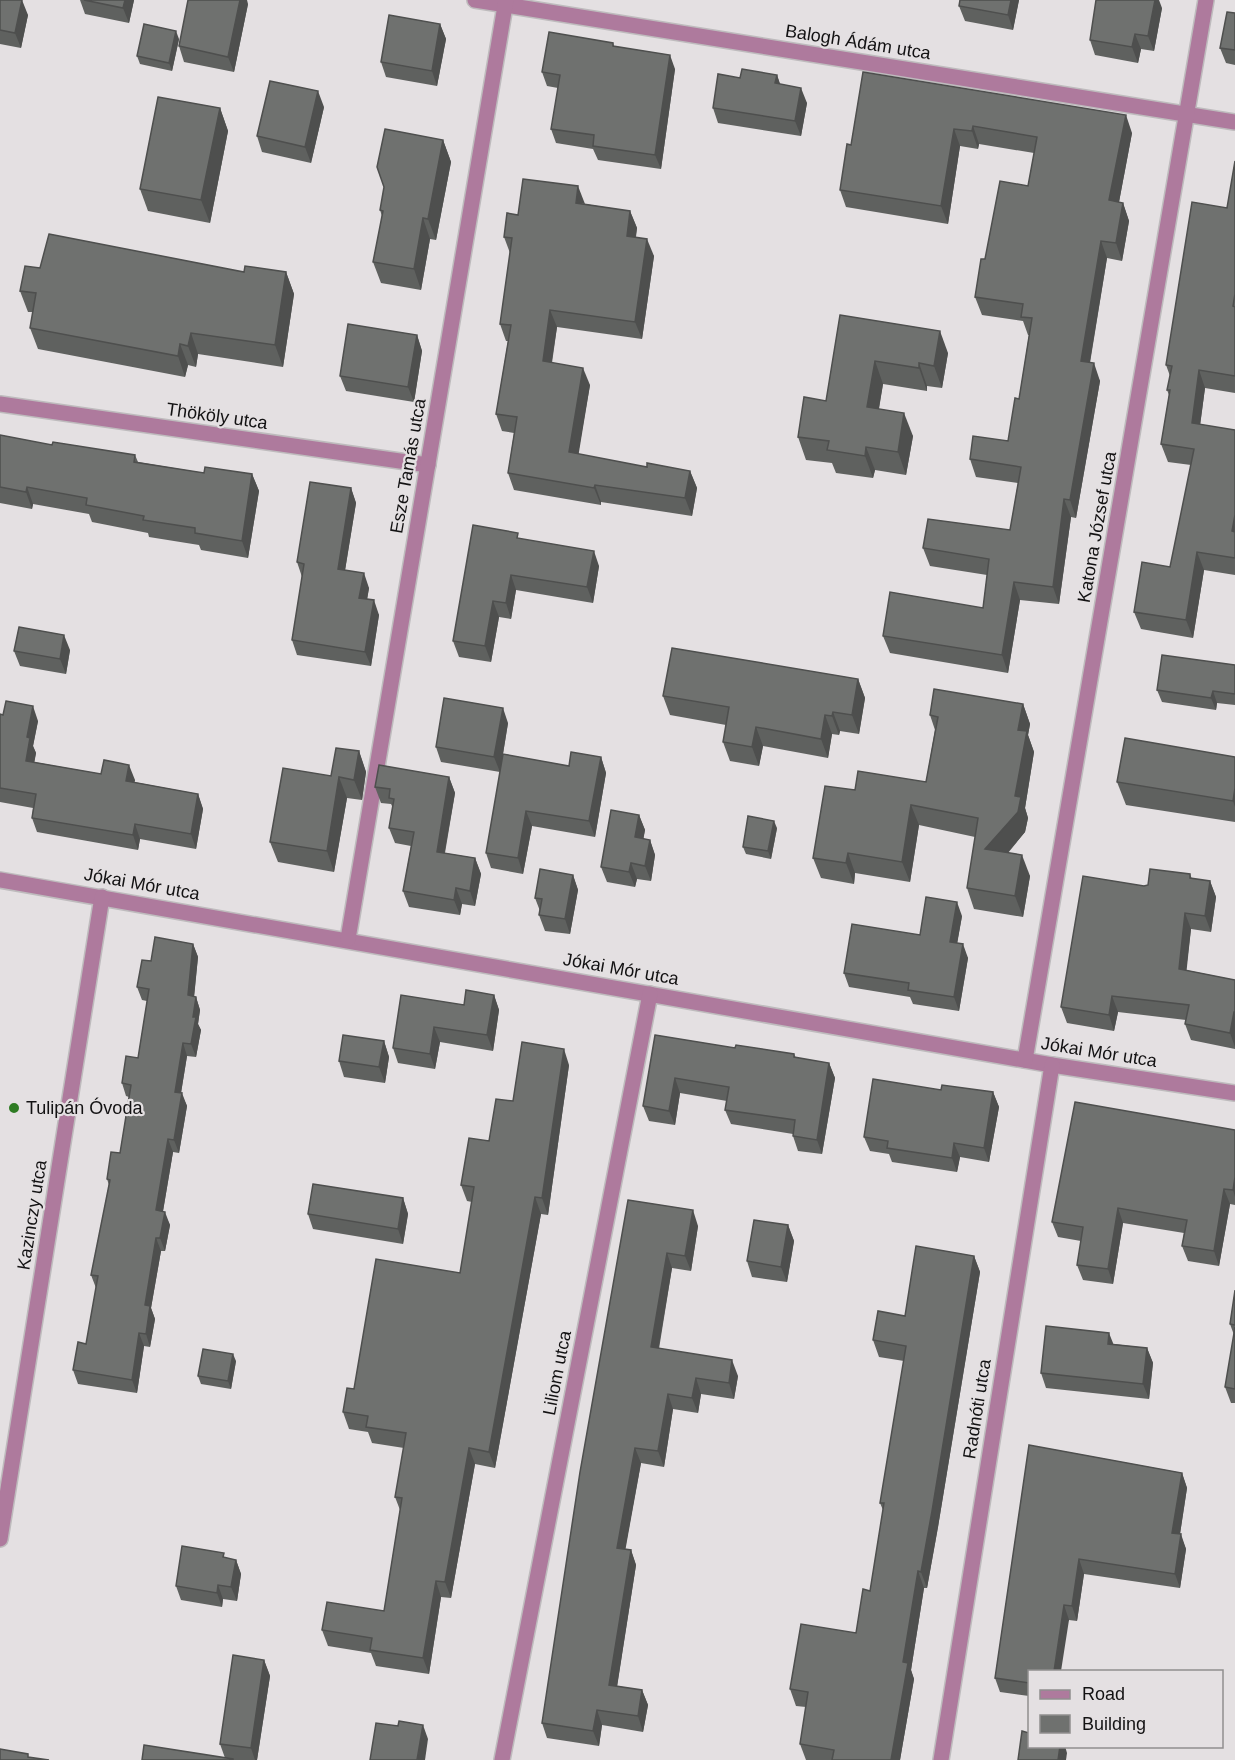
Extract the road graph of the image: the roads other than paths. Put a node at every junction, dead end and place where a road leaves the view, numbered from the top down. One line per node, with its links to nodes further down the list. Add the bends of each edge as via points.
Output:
1 (475, 0): 3 (street, Balogh Ádám utca)
2 (1206, 0): 4 (street, Katona József utca)
3 (505, 3): 4 (street, Balogh Ádám utca); 7 (street, Esze Tamás utca)
4 (1187, 114): 5 (street, Balogh Ádám utca); 12 (street, Katona József utca)
5 (1235, 122)
6 (0, 404): 7 (street, Thököly utca)
7 (428, 465): 10 (street, Esze Tamás utca)
8 (0, 880): 9 (street, Jókai Mór utca)
9 (102, 897): 10 (street, Jókai Mór utca); 15 (street, Kazinczy utca)
10 (348, 939): 11 (street, Jókai Mór utca)
11 (650, 994): 12 (street, Jókai Mór utca); 16 (street, Liliom utca)
12 (1025, 1060): 13 (street, Jókai Mór utca)
13 (1052, 1065): 14 (street, Jókai Mór utca); 17 (street, Radnóti utca)
14 (1235, 1093)
15 (0, 1539)
16 (502, 1760)
17 (940, 1760)

